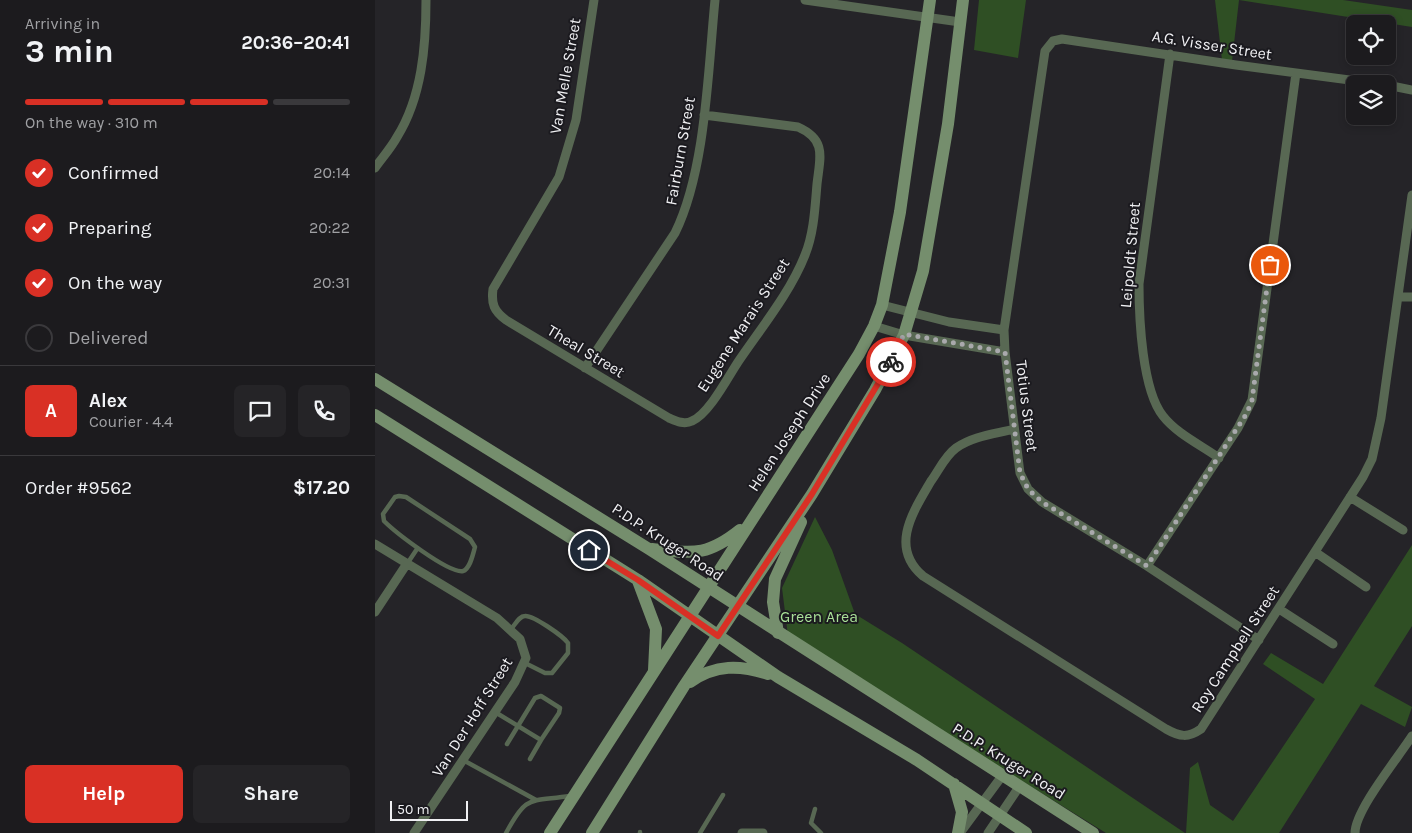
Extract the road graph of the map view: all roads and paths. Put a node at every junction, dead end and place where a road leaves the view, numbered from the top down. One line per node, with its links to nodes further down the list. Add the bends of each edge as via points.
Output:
1 (426, 0): 16 (street, via 421,72 410,112)
2 (594, 0): 18 (street, Van Melle Street, via 576,120 559,177)
3 (715, 0): 15 (street, Fairburn Street)
4 (805, 0): 7 (street)
5 (930, 0): 7 (street, Helen Joseph Drive)
6 (963, 0): 8 (street)
7 (927, 17): 8 (street); 21 (street, Helen Joseph Drive, via 901,212)
8 (960, 22): 22 (street, via 948,124 923,271)
9 (1045, 52): 10 (street, A.G. Visser Street, via 1053,41 1062,39); 24 (street, Totius Street)
10 (1170, 54): 11 (street, A.G. Visser Street); 32 (street, Leipoldt Street, via 1139,284 1139,313 1154,402 1163,417)
11 (1297, 73): 12 (street, A.G. Visser Street); 32 (street, via 1252,400)
12 (1346, 79)
13 (1396, 87): 14 (street)
14 (1412, 90)
15 (704, 115): 27 (street, Fairburn Street, via 686,210 675,233); 30 (street, Eugene Marais Street, via 798,127 817,138 821,154 812,230 805,255 789,286 711,403 692,421)
16 (375, 168)
17 (1412, 195): 19 (street, Roy Campbell Street)
18 (493, 289): 27 (street, Theal Street, via 496,313)
19 (1398, 297): 20 (street); 34 (street, Roy Campbell Street, via 1377,439 1369,466)
20 (1412, 297)
21 (882, 305): 22 (street); 23 (street, Helen Joseph Drive)
22 (912, 313): 24 (street); 25 (street)
23 (874, 326): 25 (street); 35 (street, Helen Joseph Drive)
24 (1005, 330): 26 (street, Totius Street)
25 (904, 334): 26 (street); 33 (street, via 875,390)
26 (1005, 352): 31 (street, Totius Street)
27 (585, 368): 30 (street, Theal Street, via 669,418)
28 (375, 379): 39 (street, P.D.P. Kruger Road)
29 (375, 415): 43 (street)
30 (684, 423)
31 (1014, 430): 42 (street, Totius Street, via 1020,473 1028,489 1042,502); 53 (street, Roy Campbell Street, via 967,441 944,461 911,514 906,532 908,554 915,570 1166,729 1184,737 1201,729)
32 (1219, 458): 42 (street)
33 (812, 494): 46 (street); 51 (street, via 811,503 775,579 773,602)
34 (1350, 496): 36 (street); 40 (street, Roy Campbell Street)
35 (747, 525): 39 (street, via 718,547 707,551); 44 (street, Helen Joseph Drive)
36 (1403, 530)
37 (375, 544): 41 (street)
38 (417, 549): 38 (lane, via 384,521 383,514 395,497 405,497 470,539 475,548 468,567 463,571 455,570); 41 (lane)
39 (649, 549): 44 (street, P.D.P. Kruger Road)
40 (1315, 552): 45 (street); 47 (street, Roy Campbell Street)
41 (407, 565): 48 (street); 50 (street)
42 (1147, 566): 53 (street, Totius Street)
43 (638, 580): 49 (street); 56 (street, via 656,629)
44 (709, 587): 46 (street, P.D.P. Kruger Road); 49 (street, Helen Joseph Drive)
45 (1366, 587)
46 (737, 606): 51 (street, P.D.P. Kruger Road); 52 (street)
47 (1279, 609): 53 (street, Roy Campbell Street); 54 (street)
48 (375, 612)
49 (689, 616): 52 (street); 56 (street, Helen Joseph Drive)
50 (511, 629): 55 (street, Van Der Hoff Street, via 525,648); 55 (lane, via 526,616 547,626 568,643 568,653 552,673)
51 (778, 633): 66 (street, P.D.P. Kruger Road)
52 (718, 636): 57 (street); 58 (street)
53 (1259, 640)
54 (1333, 644)
55 (525, 663): 59 (street, Van Der Hoff Street)
56 (653, 672): 69 (street, Helen Joseph Drive)
57 (778, 677): 58 (street, via 727,666 702,674); 67 (street)
58 (684, 686): 78 (street)
59 (495, 712): 60 (lane); 65 (street, Van Der Hoff Street)
60 (517, 726): 62 (lane); 62 (lane, via 535,698 541,696 560,710); 63 (lane)
61 (1412, 736): 87 (street, via 1363,809)
62 (541, 740): 64 (lane)
63 (507, 744)
64 (530, 759)
65 (463, 760): 71 (lane); 75 (street, Van Der Hoff Street)
66 (1002, 776): 68 (street, P.D.P. Kruger Road); 72 (street)
67 (954, 784): 72 (street); 83 (street, via 962,812)
68 (1019, 787): 74 (street); 86 (street, P.D.P. Kruger Road)
69 (573, 796): 71 (lane); 77 (street, Helen Joseph Drive)
70 (723, 796): 79 (lane)
71 (536, 800): 76 (lane, via 520,808)
72 (981, 803): 74 (street); 83 (street)
73 (815, 809): 82 (lane, via 811,823)
74 (999, 816): 84 (street); 85 (street)
75 (414, 833)
76 (506, 833)
77 (550, 833)
78 (592, 833)
79 (700, 833)
80 (742, 833): 81 (street)
81 (763, 833)
82 (821, 833)
83 (959, 833)
84 (988, 833)
85 (1026, 833)
86 (1093, 833)
87 (1355, 833)

